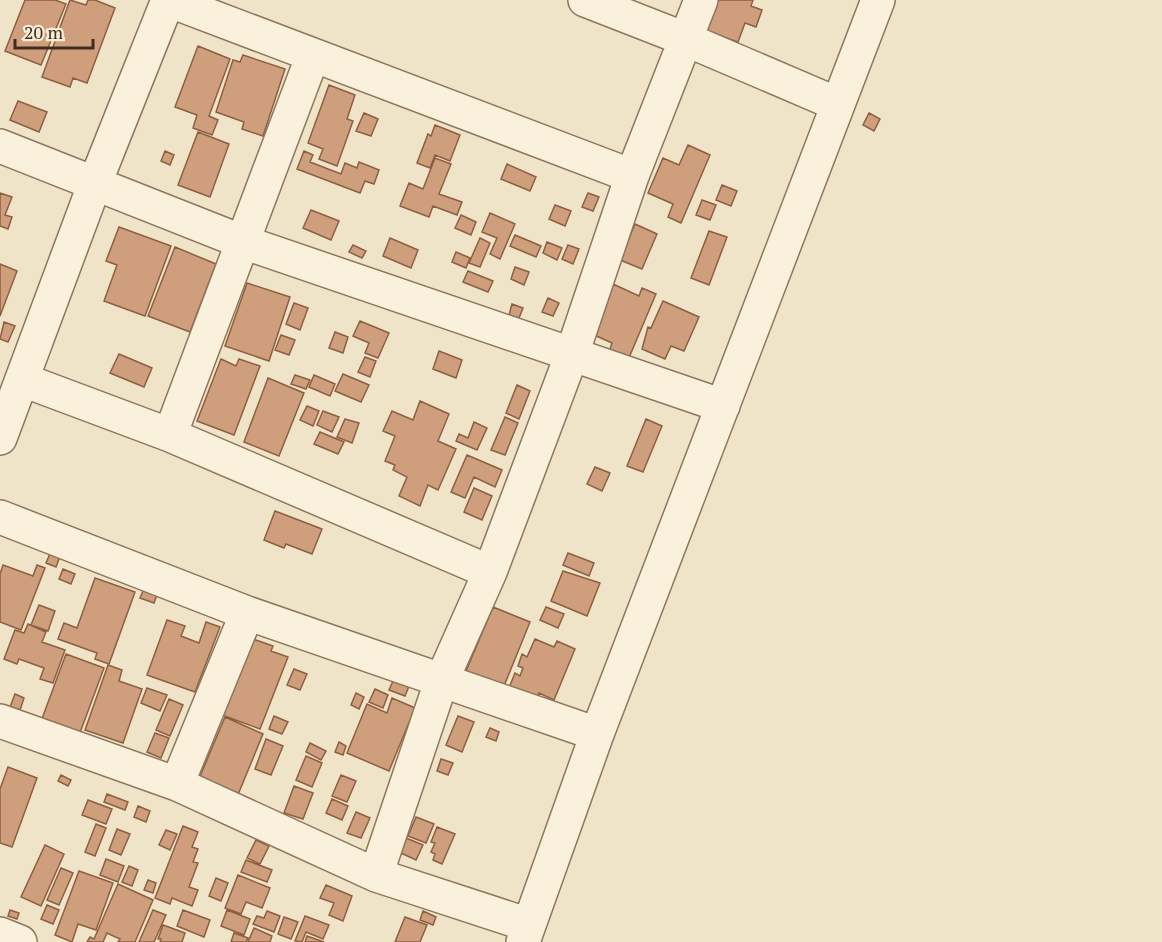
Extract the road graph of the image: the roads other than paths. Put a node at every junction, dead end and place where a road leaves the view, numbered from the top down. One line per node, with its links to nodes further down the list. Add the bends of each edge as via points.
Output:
1 (168, 0): 6 (street); 10 (street)
2 (585, 0): 5 (street)
3 (701, 0): 5 (street)
4 (878, 0): 7 (street)
5 (685, 39): 7 (street); 9 (street)
6 (313, 55): 9 (street); 11 (street)
7 (837, 104): 14 (street)
8 (0, 146): 10 (street)
9 (632, 176): 12 (street)
10 (94, 183): 11 (street); 13 (street)
11 (243, 242): 12 (street); 15 (street)
12 (572, 354): 14 (street); 18 (street)
13 (23, 380): 15 (street); 16 (street)
14 (723, 406): 22 (street)
15 (170, 435): 18 (street)
16 (0, 438)
17 (0, 517): 19 (street)
18 (490, 572): 20 (street)
19 (247, 613): 20 (street); 23 (street)
20 (441, 682): 22 (street); 24 (street)
21 (0, 721): 23 (street)
22 (597, 735): 26 (street)
23 (177, 784): 24 (street)
24 (376, 875): 26 (street)
25 (0, 934): 27 (street)
26 (526, 934)
27 (20, 942)

